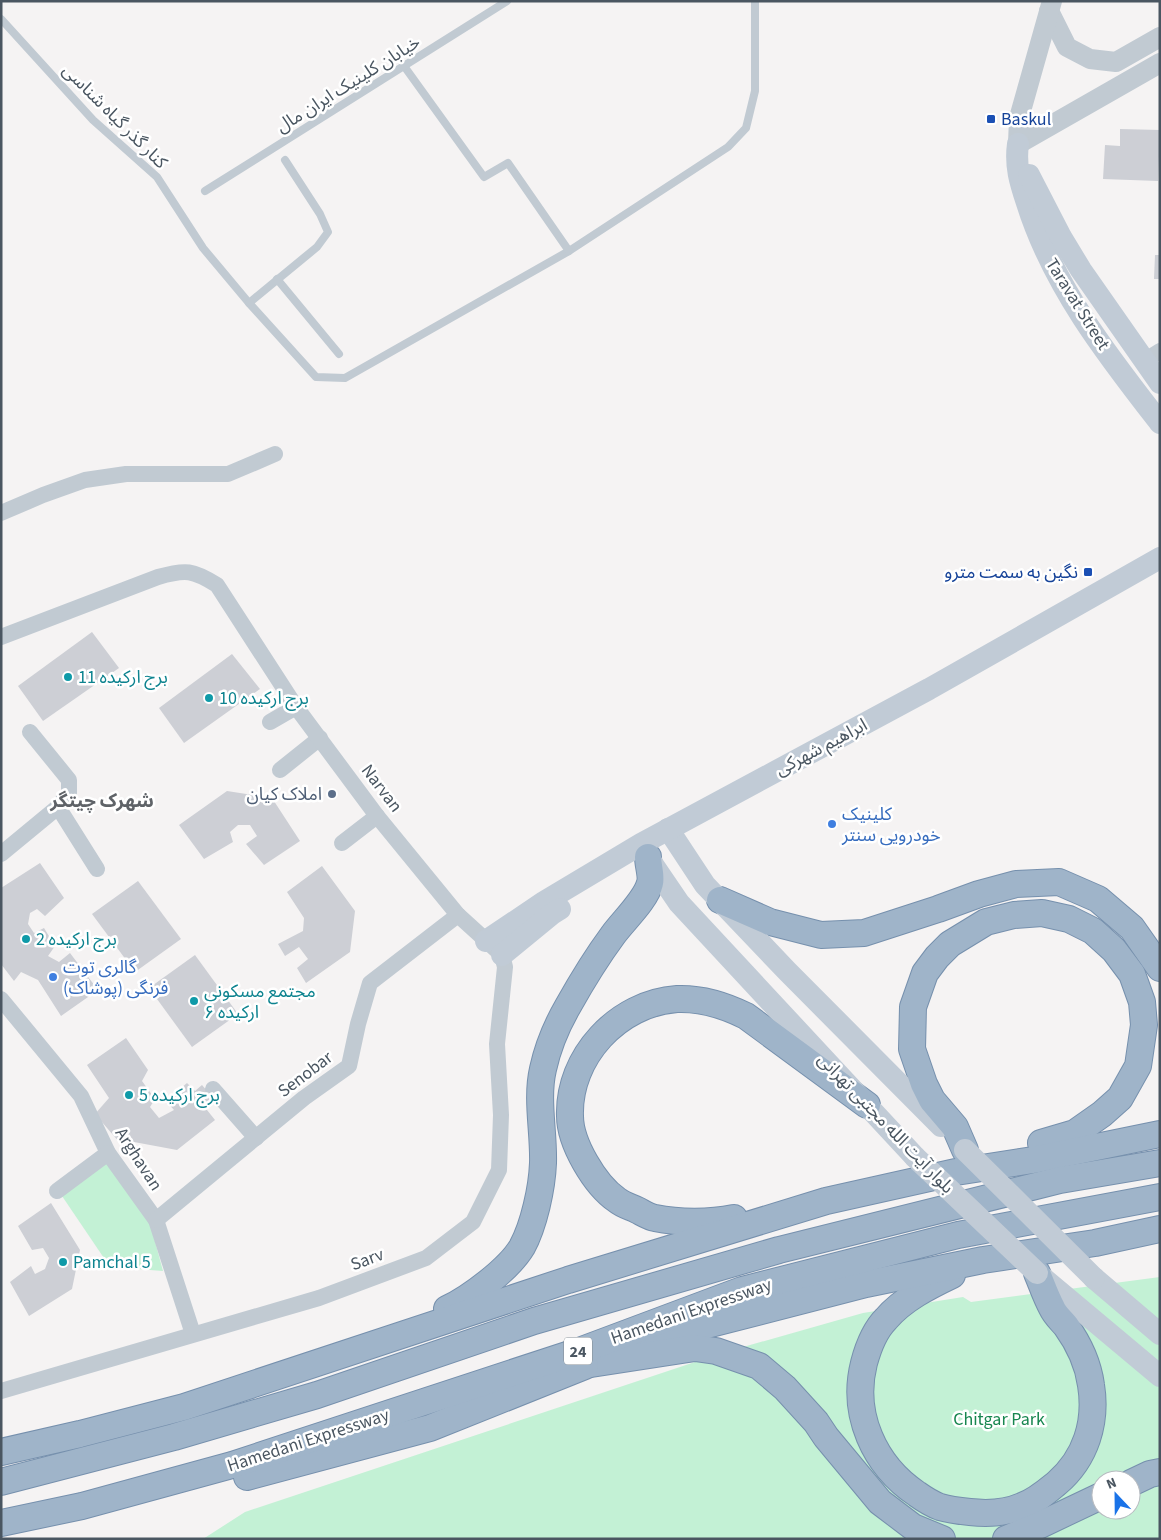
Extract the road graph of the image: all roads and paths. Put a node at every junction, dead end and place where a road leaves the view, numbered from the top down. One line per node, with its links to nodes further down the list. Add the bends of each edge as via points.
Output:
1 (507, 1): 8 (lane, خیابان کلینیک ایران مال)
2 (754, 1): 13 (lane, کنار گذر گیاه شناسی, via 755,91 746,128 728,147)
3 (1051, 6): 6 (street, via 1067,47 1090,59); 10 (street, Taravat Street, via 1019,118)
4 (1, 19): 15 (lane, کنار گذر گیاه شناسی, via 93,120 157,178 203,248)
5 (1160, 37): 6 (street)
6 (1116, 62): 9 (street, via 1110,73 1112,80)
7 (1160, 63): 9 (street)
8 (404, 66): 12 (lane, خیابان کلینیک ایران مال); 13 (lane, via 484,176 508,163)
9 (1125, 82): 10 (street)
10 (1018, 144): 17 (main road, Taravat Street, via 1027,170 1080,270); 18 (main road, Taravat Street, via 1016,160 1021,184 1046,253 1069,298)
11 (285, 160): 14 (lane, via 328,232 317,247)
12 (205, 191)
13 (569, 251): 15 (lane, کنار گذر گیاه شناسی, via 345,378 316,376)
14 (277, 279): 15 (lane); 16 (lane)
15 (248, 303)
16 (339, 354)
17 (1154, 368): 18 (main road)
18 (1134, 390): 19 (main road, Taravat Street)
19 (1160, 423)
20 (275, 454): 21 (street, via 228,474 126,474 85,480)
21 (1, 513)
22 (1160, 558): 32 (main road, ابراهیم شهرکی)
23 (1160, 575): 32 (main road, ابراهیم شهرکی, via 808,770)
24 (1, 637): 25 (street, Narvan, via 158,577 179,571 200,574 217,585)
25 (296, 706): 26 (street); 28 (street, Narvan)
26 (270, 722)
27 (30, 732): 30 (street, via 69,780 68,793)
28 (320, 738): 29 (street); 31 (street, Narvan)
29 (280, 770)
30 (58, 808): 35 (street); 37 (street)
31 (377, 816): 33 (street); 40 (street, Narvan)
32 (672, 835): 34 (main road, ابراهیم شهرکی); 36 (main road, بلوار آیت الله مجتبی تهرانی)
33 (342, 843)
34 (644, 851): 38 (main road, بلوار آیت الله مجتبی تهرانی); 41 (main road, ابراهیم شهرکی, via 552,914); 60 (highway, via 650,883 580,985 559,1022 547,1055 541,1084 541,1180 521,1247 487,1284 474,1293)
35 (1, 854)
36 (692, 865): 38 (main road, via 673,868); 39 (main road, بلوار آیت الله مجتبی تهرانی)
37 (97, 869)
38 (664, 881): 45 (main road, بلوار آیت الله مجتبی تهرانی, via 679,903)
39 (720, 900): 42 (highway, via 770,922 821,935 864,933 1016,884 1060,882 1098,899 1132,928); 49 (main road, بلوار آیت الله مجتبی تهرانی)
40 (458, 914): 41 (street, Narvan); 47 (street, Senobar, via 370,983 349,1066)
41 (494, 948): 58 (street, Sarv, via 504,967 496,1044 501,1115 498,1170 472,1222 426,1258 319,1298)
42 (1160, 968)
43 (1, 999): 48 (street, Arghavan, via 81,1096)
44 (214, 1089): 47 (street)
45 (867, 1105): 53 (highway, via 746,1016 729,1007 704,1001 676,999 640,1008 607,1030 577,1073 570,1104 572,1132 588,1167 617,1200 653,1218 688,1221 727,1220); 57 (main road, بلوار آیت الله مجتبی تهرانی, bridge, via 916,1157)
46 (1160, 1134): 49 (highway, via 1033,1160)
47 (256, 1138): 54 (street, Senobar)
48 (108, 1153): 51 (street); 54 (street, Arghavan)
49 (960, 1161): 49 (highway, via 955,1127 932,1100 912,1049 913,1008 925,973 950,944 986,922 1042,913 1069,919 1093,931 1114,950 1132,974 1142,1002 1144,1025 1138,1066 1120,1098 1075,1133 1002,1154); 53 (highway); 59 (main road, بلوار آیت الله مجتبی تهرانی, bridge)
50 (1160, 1163): 67 (highway, Hamedani Expressway / 24, via 1060,1180 779,1250 534,1321 308,1398)
51 (57, 1191)
52 (1160, 1197): 69 (highway, Hamedani Expressway / 24, via 958,1235 742,1290 579,1351 232,1465 82,1506)
53 (826, 1201): 60 (highway)
54 (156, 1220): 58 (street, Arghavan)
55 (1160, 1228): 56 (highway, Hamedani Expressway)
56 (983, 1260): 57 (highway, via 909,1299 885,1319 868,1349 862,1372 863,1417 875,1449 908,1488 940,1507 978,1513 1022,1506 1061,1480 1084,1449 1093,1418 1086,1362 1079,1346 1052,1310); 61 (highway, Hamedani Expressway, via 866,1284 709,1325)
57 (1037, 1273): 62 (main road, بلوار آیت الله مجتبی تهرانی)
58 (193, 1334): 63 (street, Sarv)
59 (1160, 1334)
60 (375, 1343): 64 (highway, via 184,1407)
61 (590, 1364): 70 (highway, Hamedani Expressway, via 430,1428); 71 (highway, via 695,1348 716,1350 759,1366 785,1388 816,1422 880,1502 913,1527)
62 (1160, 1376)
63 (1, 1391)
64 (1, 1452)
65 (1160, 1472): 66 (highway)
66 (1141, 1478)
67 (1, 1482)
68 (1091, 1501): 72 (highway)
69 (1, 1524)
70 (9, 1539)
71 (942, 1539)
72 (1006, 1539)

